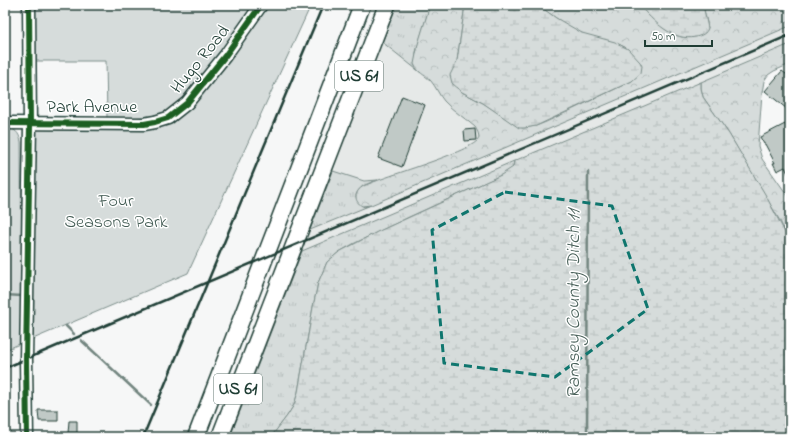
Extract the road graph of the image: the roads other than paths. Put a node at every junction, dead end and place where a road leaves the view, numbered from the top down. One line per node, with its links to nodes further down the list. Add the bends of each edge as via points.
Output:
1 (30, 5): 7 (street)
2 (261, 5): 5 (street, Hugo Road, via 225,56)
3 (362, 5): 9 (main road, US 61)
4 (386, 5): 10 (main road, US 61)
5 (176, 113): 7 (street, Park Avenue, via 168,118 144,124)
6 (5, 123): 7 (street, Park Avenue)
7 (30, 123): 8 (street)
8 (27, 437)
9 (196, 437)
10 (220, 437)

